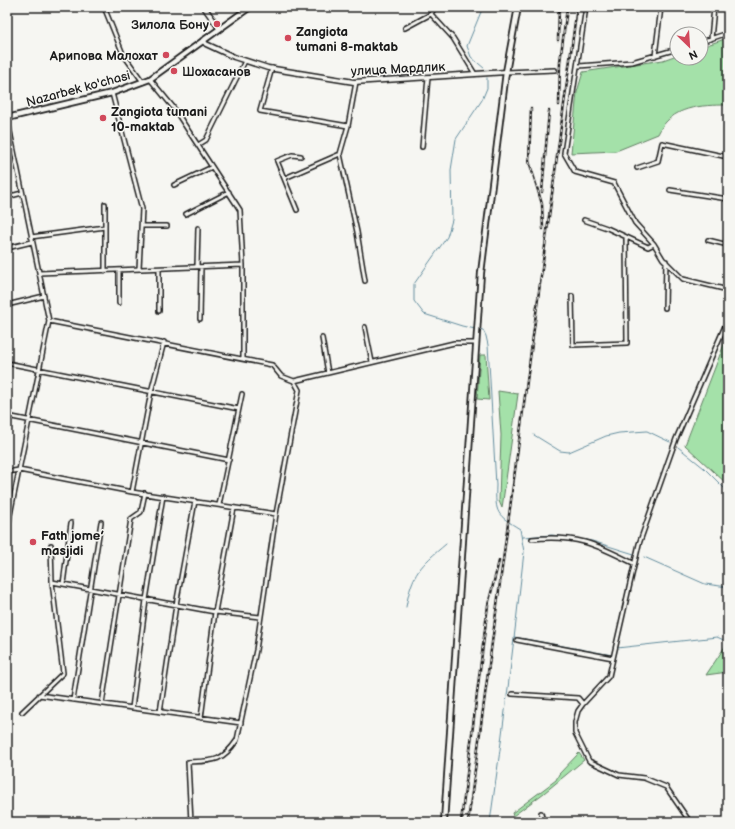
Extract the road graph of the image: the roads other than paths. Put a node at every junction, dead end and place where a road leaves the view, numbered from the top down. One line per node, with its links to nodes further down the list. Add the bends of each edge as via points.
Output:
1 (104, 7): 25 (street, via 123,54)
2 (204, 7): 10 (street)
3 (250, 7): 10 (main road, Nazarbek ko'chasi)
4 (435, 7): 9 (street)
5 (518, 7): 21 (main road)
6 (586, 7): 18 (street)
7 (661, 7): 16 (street)
8 (714, 7): 13 (street)
9 (431, 14): 11 (street); 22 (street, via 453,38)
10 (219, 28): 14 (main road, Nazarbek ko'chasi)
11 (405, 28)
12 (728, 33): 13 (street)
13 (711, 39)
14 (203, 40): 17 (street, улица Мардлик, via 206,44); 24 (main road, Nazarbek ko'chasi)
15 (669, 52): 16 (street)
16 (655, 56): 18 (street, via 632,62)
17 (245, 61): 19 (street, улица Мардлик); 30 (street, via 206,140)
18 (579, 66): 56 (street, via 564,153 575,172 614,183 635,223)
19 (272, 68): 26 (street, улица Мардлик); 29 (street, via 260,111)
20 (554, 70): 21 (street)
21 (506, 72): 22 (street, улица Мардлик); 81 (main road, via 485,234)
22 (475, 74): 23 (street, улица Мардлик)
23 (428, 77): 26 (street, улица Мардлик); 31 (street)
24 (150, 79): 25 (main road, Nazarbek ko'chasi); 30 (street, via 173,107)
25 (143, 82): 27 (main road, Nazarbek ko'chasi)
26 (356, 82): 29 (street)
27 (112, 93): 28 (main road, Nazarbek ko'chasi); 48 (street, via 142,209)
28 (7, 118): 41 (street)
29 (348, 126): 32 (street)
30 (198, 145): 35 (street)
31 (422, 146)
32 (340, 154): 37 (street); 67 (street)
33 (301, 156): 37 (street, via 292,155 277,161)
34 (728, 157): 36 (street, via 662,143 658,161)
35 (212, 167): 38 (street); 40 (street)
36 (637, 168)
37 (285, 178): 45 (street)
38 (174, 185)
39 (670, 190): 43 (street)
40 (229, 192): 46 (street); 60 (street, via 240,210)
41 (22, 193): 42 (street); 52 (street)
42 (7, 197)
43 (728, 199)
44 (105, 204): 50 (street)
45 (297, 210)
46 (186, 214)
47 (584, 220): 53 (street)
48 (142, 226): 49 (street); 62 (street)
49 (166, 226)
50 (105, 227): 52 (street); 64 (street)
51 (198, 228): 61 (street)
52 (31, 237): 55 (street)
53 (626, 238): 56 (street, via 648,247); 70 (street, via 627,343 573,345)
54 (708, 240): 57 (street)
55 (32, 242): 58 (street); 66 (street)
56 (654, 244): 59 (street)
57 (728, 245)
58 (7, 248)
59 (666, 261): 68 (street, via 683,279); 73 (street)
60 (243, 265): 61 (street); 82 (street)
61 (199, 267): 63 (street); 75 (street)
62 (139, 269): 63 (street); 65 (street)
63 (159, 269): 74 (street)
64 (105, 271): 65 (street); 66 (street)
65 (119, 271): 71 (street)
66 (39, 274): 69 (street)
67 (365, 281)
68 (728, 290)
69 (44, 296): 72 (street); 77 (street)
70 (572, 296)
71 (119, 303)
72 (7, 305)
73 (665, 308)
74 (159, 311)
75 (200, 319)
76 (728, 319): 110 (street, via 676,440)
77 (49, 321): 80 (street); 85 (street)
78 (365, 327): 83 (street)
79 (322, 338): 86 (street)
80 (164, 342): 82 (street); 88 (street)
81 (475, 344): 83 (street, via 454,343); 133 (main road)
82 (244, 359): 87 (street, via 272,365 281,376)
83 (372, 362): 86 (street)
84 (7, 363): 85 (street)
85 (39, 370): 88 (street); 92 (street)
86 (328, 373): 87 (street)
87 (294, 381): 104 (street, via 299,390)
88 (151, 392): 90 (street); 93 (street)
89 (242, 394): 90 (street)
90 (239, 409): 94 (street)
91 (7, 416): 92 (street)
92 (30, 420): 93 (street); 95 (street)
93 (142, 444): 94 (street); 97 (street)
94 (229, 460): 101 (street)
95 (20, 470): 96 (street); 97 (street); 103 (street)
96 (7, 472)
97 (132, 492): 98 (street)
98 (145, 493): 99 (street); 114 (street, via 141,512 131,519)
99 (163, 496): 100 (street); 115 (street)
100 (195, 501): 101 (street); 116 (street)
101 (220, 505): 102 (street)
102 (234, 508): 104 (street); 117 (street)
103 (8, 514): 107 (street)
104 (276, 514): 118 (street)
105 (71, 522): 112 (street)
106 (101, 522): 113 (street)
107 (7, 537)
108 (532, 539): 110 (street, via 575,539 604,548)
109 (51, 545): 111 (street)
110 (633, 563): 120 (street)
111 (52, 582): 112 (street); 122 (street, via 63,673)
112 (63, 584): 113 (street)
113 (90, 589): 114 (street); 123 (street)
114 (119, 594): 115 (street); 124 (street)
115 (146, 600): 116 (street); 126 (street)
116 (176, 605): 117 (street); 128 (street)
117 (215, 612): 118 (street); 129 (street)
118 (260, 617): 130 (street)
119 (517, 640): 120 (street)
120 (613, 658): 125 (street, via 609,676)
121 (512, 694): 125 (street, via 578,698)
122 (39, 695): 123 (street); 127 (street)
123 (73, 700): 124 (street)
124 (102, 704): 126 (street)
125 (583, 704): 135 (street, via 578,711 575,733 589,761 619,774 644,778 666,787)
126 (132, 708): 128 (street)
127 (22, 712)
128 (160, 712): 129 (street)
129 (201, 718): 130 (street)
130 (241, 724): 132 (street, via 237,740 229,752 220,759 188,762)
131 (541, 813): 134 (street)
132 (191, 822)
133 (444, 822)
134 (543, 822)
135 (690, 822)

